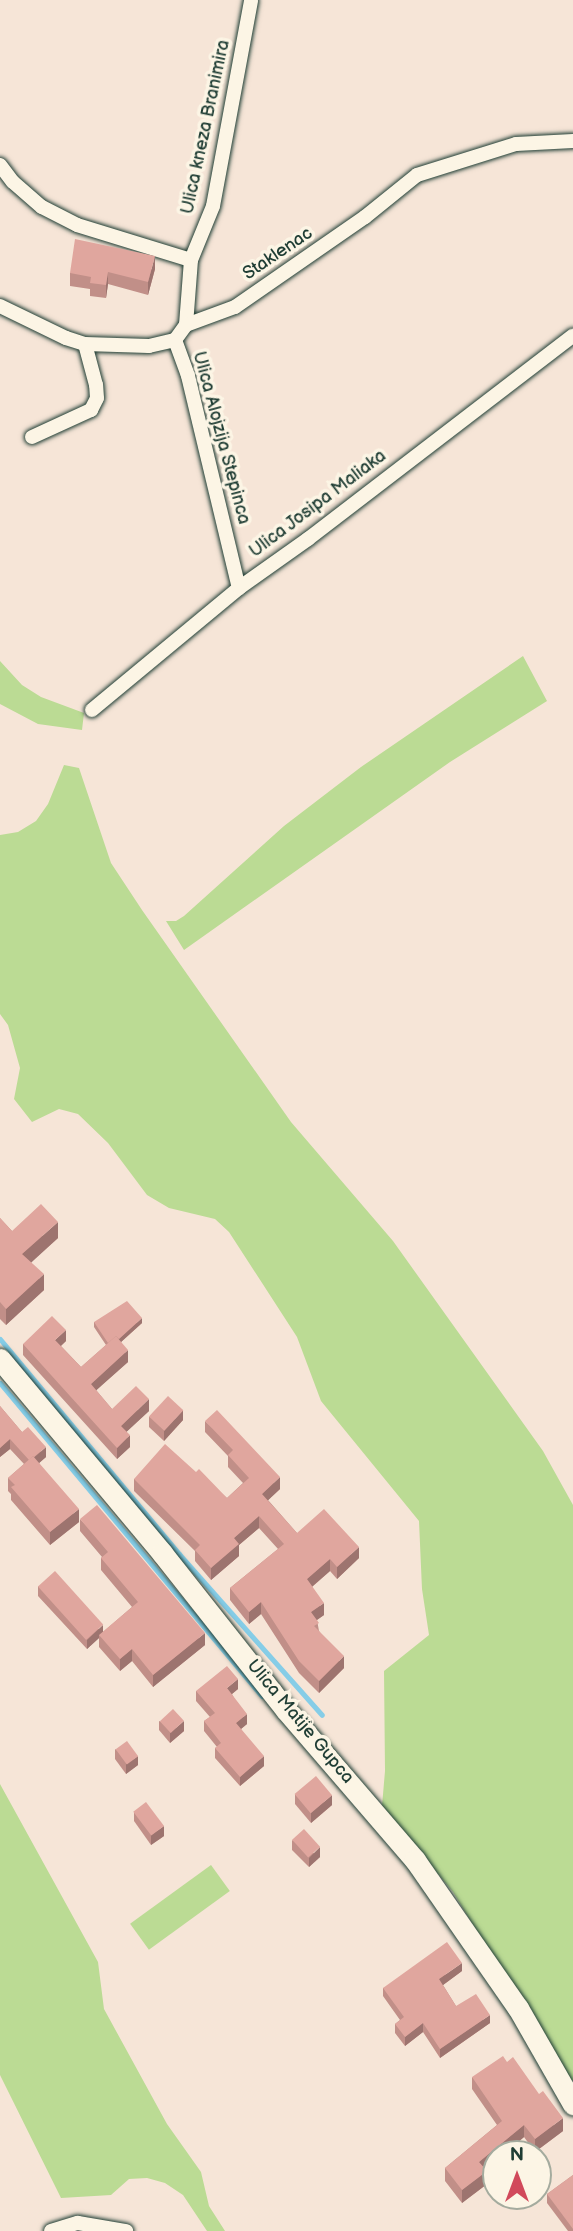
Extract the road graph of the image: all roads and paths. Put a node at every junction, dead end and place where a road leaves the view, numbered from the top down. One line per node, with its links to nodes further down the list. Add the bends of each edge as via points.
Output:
1 (251, 0): 4 (street, Ulica kneza Branimira, via 213,206)
2 (573, 141): 6 (street, Staklenac, via 516,144 417,175 235,307)
3 (0, 165): 4 (street, via 42,207 77,225)
4 (191, 260): 6 (street)
5 (0, 306): 9 (street)
6 (186, 325): 8 (street)
7 (573, 335): 11 (street, Ulica Josipa Maliaka)
8 (175, 340): 9 (street, via 149,346); 11 (street, Ulica Alojzija Stepinca, via 188,376)
9 (85, 344): 10 (street, via 96,385 97,398 91,410)
10 (32, 437)
11 (239, 588): 12 (street, Ulica Josipa Maliaka)
12 (92, 710)
13 (0, 1359): 14 (street, Ulica Matije Gupca, via 286,1710 415,1860 518,2008)
14 (573, 2105)
15 (51, 2231): 16 (street, via 78,2223)
16 (125, 2231)

